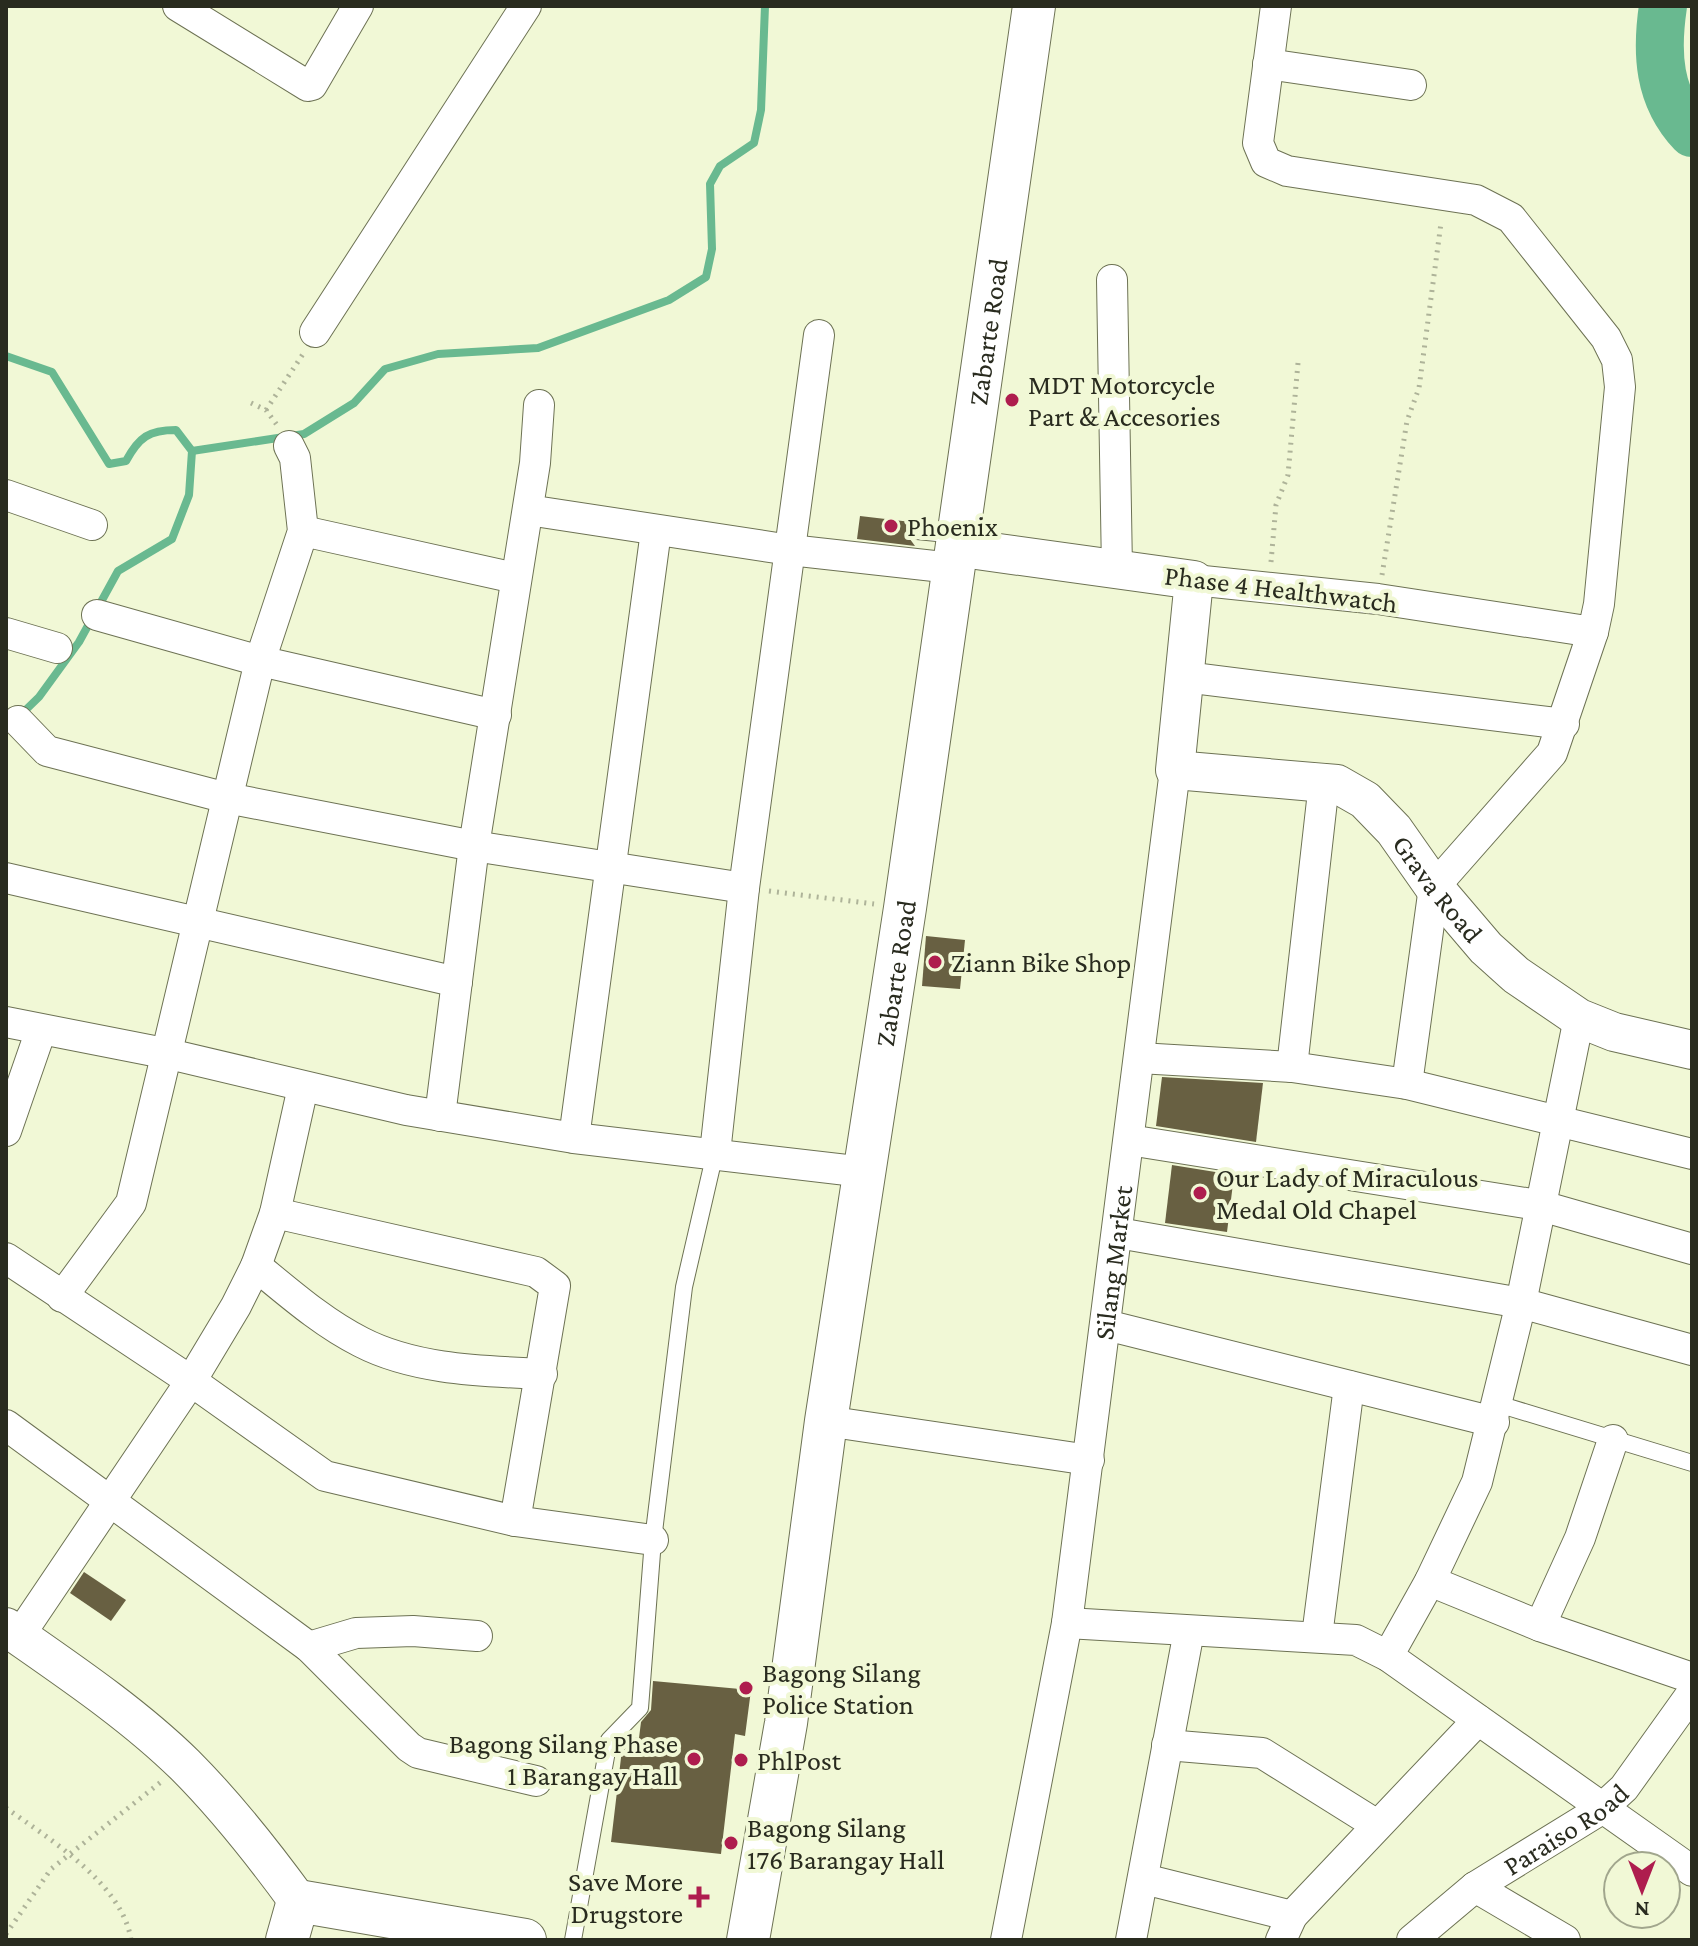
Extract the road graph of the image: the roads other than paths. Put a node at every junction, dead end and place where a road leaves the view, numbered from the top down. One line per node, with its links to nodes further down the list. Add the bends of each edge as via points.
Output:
1 (178, 6): 2 (street, via 308,86)
2 (358, 6)
3 (526, 6): 9 (street)
4 (1034, 6): 18 (main road, Zabarte Road)
5 (1276, 6): 6 (street)
6 (1268, 64): 7 (street); 24 (street, via 1258,143 1266,162 1287,171 1476,200 1511,218 1606,338 1617,360 1620,387)
7 (1411, 85)
8 (1112, 280): 20 (street)
9 (315, 332)
10 (819, 335): 19 (street)
11 (539, 405): 14 (street)
12 (286, 439): 16 (street, via 295,458)
13 (6, 495): 15 (street)
14 (528, 510): 17 (street); 21 (street)
15 (92, 525)
16 (303, 531): 21 (street); 27 (street)
17 (656, 531): 19 (street); 36 (street)
18 (945, 545): 19 (street); 20 (street, Phase 4 Healthwatch); 58 (main road, Zabarte Road, via 905,908)
19 (790, 550): 39 (street)
20 (1117, 569): 22 (street, Phase 4 Healthwatch)
21 (515, 578): 29 (street)
22 (1194, 580): 24 (street, Phase 4 Healthwatch); 28 (street, Silang Market)
23 (97, 615): 27 (street)
24 (1594, 625): 31 (street)
25 (6, 633): 26 (street)
26 (57, 648)
27 (260, 661): 29 (street); 34 (street)
28 (1185, 677): 31 (street); 32 (street, Silang Market)
29 (496, 715): 35 (street)
30 (18, 721): 34 (street, via 47,751)
31 (1564, 724): 38 (street, via 1545,763)
32 (1175, 770): 33 (street, Grava Road); 47 (street, Silang Market)
33 (1324, 783): 38 (street, Grava Road, via 1337,784 1365,800 1394,830); 48 (street)
34 (227, 798): 35 (street); 40 (street)
35 (474, 846): 36 (street); 41 (street)
36 (609, 868): 39 (street); 54 (street)
37 (6, 878): 40 (street)
38 (1434, 887): 42 (street, Grava Road, via 1506,966); 49 (street)
39 (744, 888): 56 (street)
40 (196, 925): 41 (street); 46 (street)
41 (457, 982): 51 (street)
42 (1579, 1018): 45 (street, Grava Road); 52 (street)
43 (6, 1022): 44 (street)
44 (41, 1030): 46 (street); 53 (street)
45 (1692, 1050)
46 (169, 1054): 50 (street); 65 (street, via 131,1203)
47 (1139, 1058): 48 (street); 55 (street, Silang Market)
48 (1292, 1067): 49 (street)
49 (1407, 1084): 52 (street)
50 (303, 1087): 51 (street); 60 (street)
51 (440, 1116): 54 (street)
52 (1556, 1121): 57 (street); 59 (street)
53 (6, 1131)
54 (574, 1138): 56 (street)
55 (1129, 1140): 59 (street); 61 (street, Silang Market)
56 (715, 1153): 58 (street); 80 (lane, via 684,1287)
57 (1692, 1154)
58 (864, 1172): 73 (main road, Zabarte Road)
59 (1538, 1205): 62 (street); 66 (street)
60 (275, 1213): 64 (street); 69 (street, via 548,1278 555,1286)
61 (1118, 1233): 66 (street); 67 (street, Silang Market)
62 (1692, 1249)
63 (6, 1258): 65 (street)
64 (256, 1266): 69 (street, via 328,1322 395,1356); 70 (street)
65 (62, 1297): 70 (street)
66 (1521, 1303): 68 (street); 72 (street)
67 (1106, 1325): 71 (street); 76 (street, Silang Market)
68 (1692, 1350)
69 (542, 1374): 79 (street)
70 (191, 1381): 78 (street); 79 (street, via 325,1476)
71 (1349, 1386): 72 (street); 87 (street)
72 (1496, 1413): 75 (lane); 81 (street, via 1477,1482)
73 (826, 1421): 76 (street); 104 (main road, Zabarte Road, via 786,1723)
74 (6, 1425): 78 (street)
75 (1613, 1440): 77 (lane); 83 (street, via 1580,1538)
76 (1089, 1460): 82 (street, Silang Market)
77 (1692, 1463)
78 (109, 1499): 84 (street); 88 (street)
79 (515, 1521): 80 (street)
80 (653, 1540): 103 (lane, via 640,1708 609,1740)
81 (1430, 1581): 83 (street); 89 (street)
82 (1067, 1623): 85 (street); 105 (street, Silang Market)
83 (1540, 1626): 90 (street)
84 (12, 1631): 100 (street, via 183,1763 236,1820)
85 (1189, 1631): 87 (street); 93 (street)
86 (477, 1636): 88 (street, via 356,1633)
87 (1317, 1636): 89 (street, via 1356,1640)
88 (309, 1647): 94 (street, via 418,1753)
89 (1388, 1656): 92 (street)
90 (1692, 1678)
91 (1687, 1707): 95 (street, Paraiso Road, via 1624,1788)
92 (1478, 1720): 95 (street); 96 (street)
93 (1167, 1745): 96 (street, via 1262,1753); 98 (street)
94 (536, 1781)
95 (1600, 1810): 97 (street); 99 (street, Paraiso Road)
96 (1377, 1825): 101 (street)
97 (1692, 1871)
98 (1144, 1879): 101 (street); 106 (street)
99 (1475, 1887): 107 (street, Paraiso Road); 108 (street)
100 (293, 1920): 102 (main road)
101 (1287, 1928)
102 (525, 1940)
103 (573, 1940)
104 (748, 1940)
105 (1006, 1940)
106 (1131, 1940)
107 (1412, 1940)
108 (1565, 1940)

